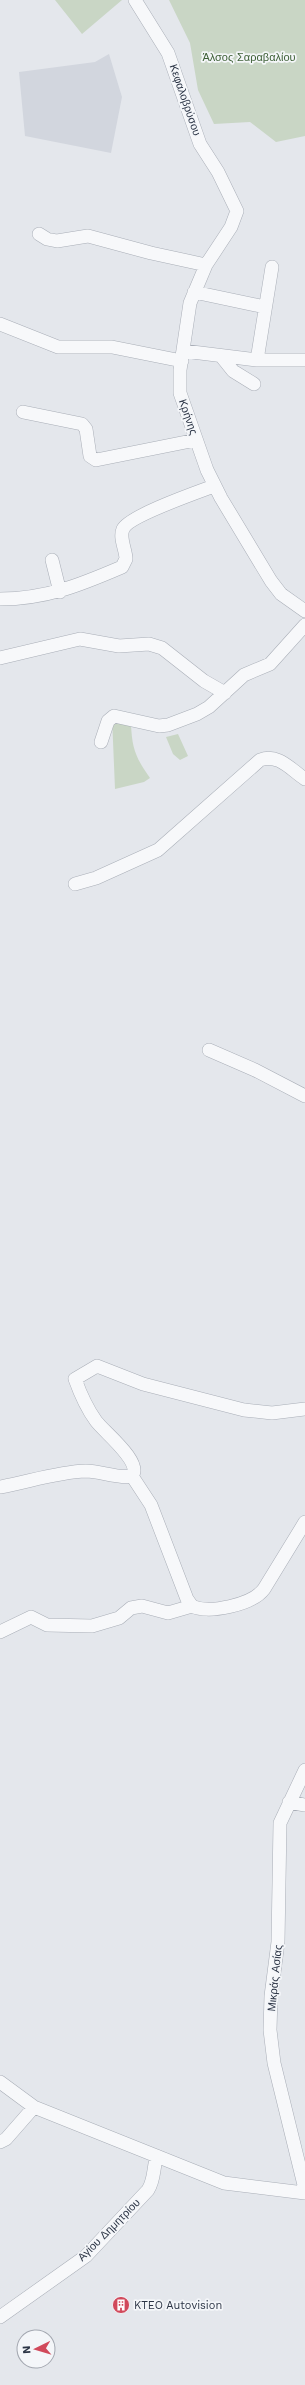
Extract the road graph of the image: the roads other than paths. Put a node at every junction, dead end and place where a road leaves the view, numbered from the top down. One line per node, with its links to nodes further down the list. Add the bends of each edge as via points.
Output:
1 (135, 0): 2 (street, Κεφαλοβρύσου, via 168,53 200,144)
2 (233, 201): 4 (street, Κρήνης, via 237,211 235,221)
3 (39, 234): 4 (street, via 57,241 88,236)
4 (206, 265): 6 (street, Κρήνης)
5 (272, 267): 7 (street)
6 (194, 292): 7 (street); 9 (street, Κρήνης)
7 (265, 306): 11 (street)
8 (0, 324): 9 (street, via 58,347 112,347)
9 (183, 356): 10 (street); 15 (street, Κρήνης, via 180,392)
10 (221, 356): 11 (street); 13 (street, via 233,371)
11 (257, 360): 12 (street)
12 (305, 360)
13 (254, 384)
14 (23, 412): 15 (street, via 82,424 86,429 90,456 96,460)
15 (196, 440): 16 (street, Κρήνης)
16 (214, 486): 18 (street, via 165,504 126,525 122,534 126,555 124,565); 20 (street, Κρήνης, via 271,581 281,594)
17 (52, 560): 18 (street)
18 (60, 592): 19 (street, via 19,599)
19 (0, 599)
20 (305, 611)
21 (305, 625): 23 (street, via 270,664 244,675)
22 (0, 658): 23 (street, via 80,639 120,646 149,644 162,648 194,674)
23 (224, 693): 24 (street, via 209,707 168,725 151,725 114,716 108,721)
24 (101, 742)
25 (305, 779): 26 (street, via 286,763 266,758 257,761 158,850 96,878)
26 (75, 884)
27 (209, 1050): 28 (street)
28 (305, 1096)
29 (305, 1409): 30 (street, via 272,1413 244,1410 142,1384 96,1366 76,1380 96,1421 128,1456 134,1470)
30 (132, 1476): 31 (street, via 94,1471 73,1472); 33 (street, via 151,1505)
31 (0, 1487)
32 (305, 1522): 33 (street, via 264,1589 255,1597 244,1603 210,1609)
33 (192, 1606): 34 (street, via 168,1613 142,1606 131,1608 120,1618 92,1626 47,1625 31,1617)
34 (0, 1632)
35 (305, 1770): 36 (street, Μικράς Ασίας)
36 (289, 1802): 37 (street); 42 (street, Μικράς Ασίας, via 280,1823 278,1836 278,1942 271,1996 270,2030 274,2063)
37 (305, 1805)
38 (0, 2082): 39 (street)
39 (34, 2107): 40 (street, via 6,2139); 41 (street)
40 (0, 2142)
41 (157, 2156): 43 (street, via 224,2183); 44 (street, Αγίου Δημητρίου, via 148,2190 104,2239 71,2267)
42 (305, 2189)
43 (305, 2193)
44 (0, 2317)

